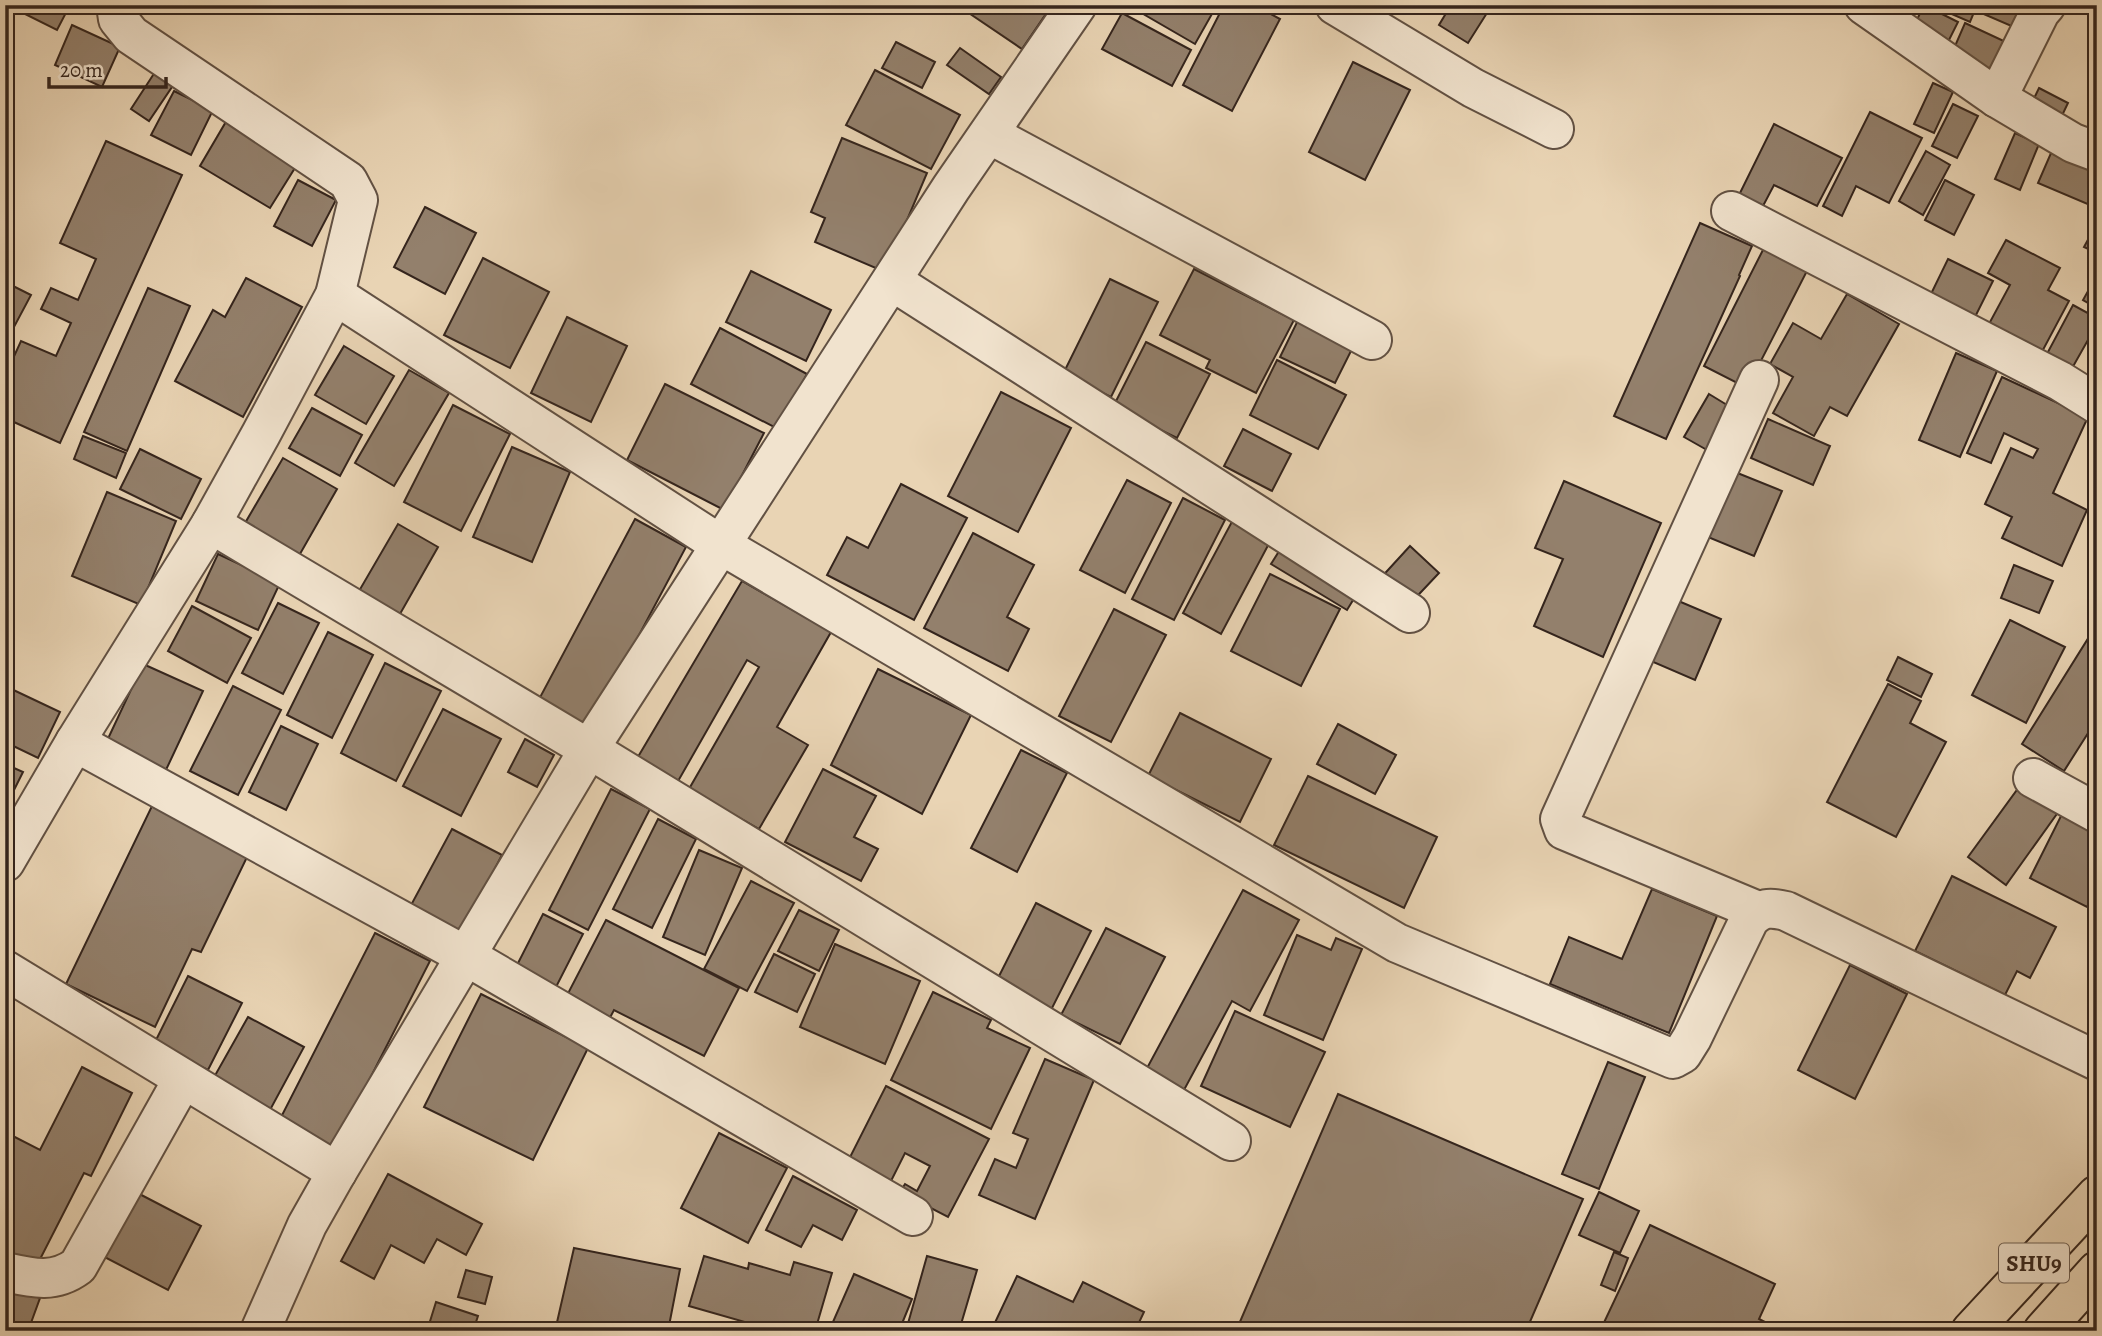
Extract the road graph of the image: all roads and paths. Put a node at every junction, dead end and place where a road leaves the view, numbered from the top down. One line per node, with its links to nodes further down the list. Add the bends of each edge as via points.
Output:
1 (116, 5): 12 (street, via 118,19 131,35 348,181 358,200)
2 (1077, 5): 8 (street)
3 (1335, 5): 7 (street, via 1473,88)
4 (1864, 5): 6 (street)
5 (2046, 5): 6 (street)
6 (1997, 97): 9 (street, via 2073,143)
7 (1554, 129)
8 (989, 134): 11 (street); 13 (street)
9 (2097, 152)
10 (1731, 211): 15 (street)
11 (892, 281): 17 (street); 18 (street)
12 (335, 295): 16 (street); 17 (street)
13 (1372, 340)
14 (1759, 380): 24 (street, via 1560,819 1564,830)
15 (2097, 404)
16 (211, 524): 19 (street); 20 (street)
17 (721, 545): 20 (street); 24 (street, via 1397,943 1668,1058 1676,1058 1688,1045 1749,919)
18 (1410, 613)
19 (75, 742): 23 (street); 25 (street)
20 (589, 749): 25 (street); 29 (street)
21 (2034, 778): 22 (street)
22 (2097, 813)
23 (5, 862)
24 (1758, 911): 27 (street, via 1786,911)
25 (466, 957): 30 (street); 32 (street)
26 (5, 970): 28 (street)
27 (2097, 1060)
28 (183, 1079): 30 (street); 34 (street, via 78,1266 48,1279)
29 (1231, 1141)
30 (337, 1172): 35 (street, via 307,1225)
31 (2097, 1195): 36 (highway, SHU9)
32 (914, 1216)
33 (2097, 1271): 37 (highway, SHU9)
34 (5, 1272)
35 (260, 1331)
36 (1972, 1331)
37 (2043, 1331)

